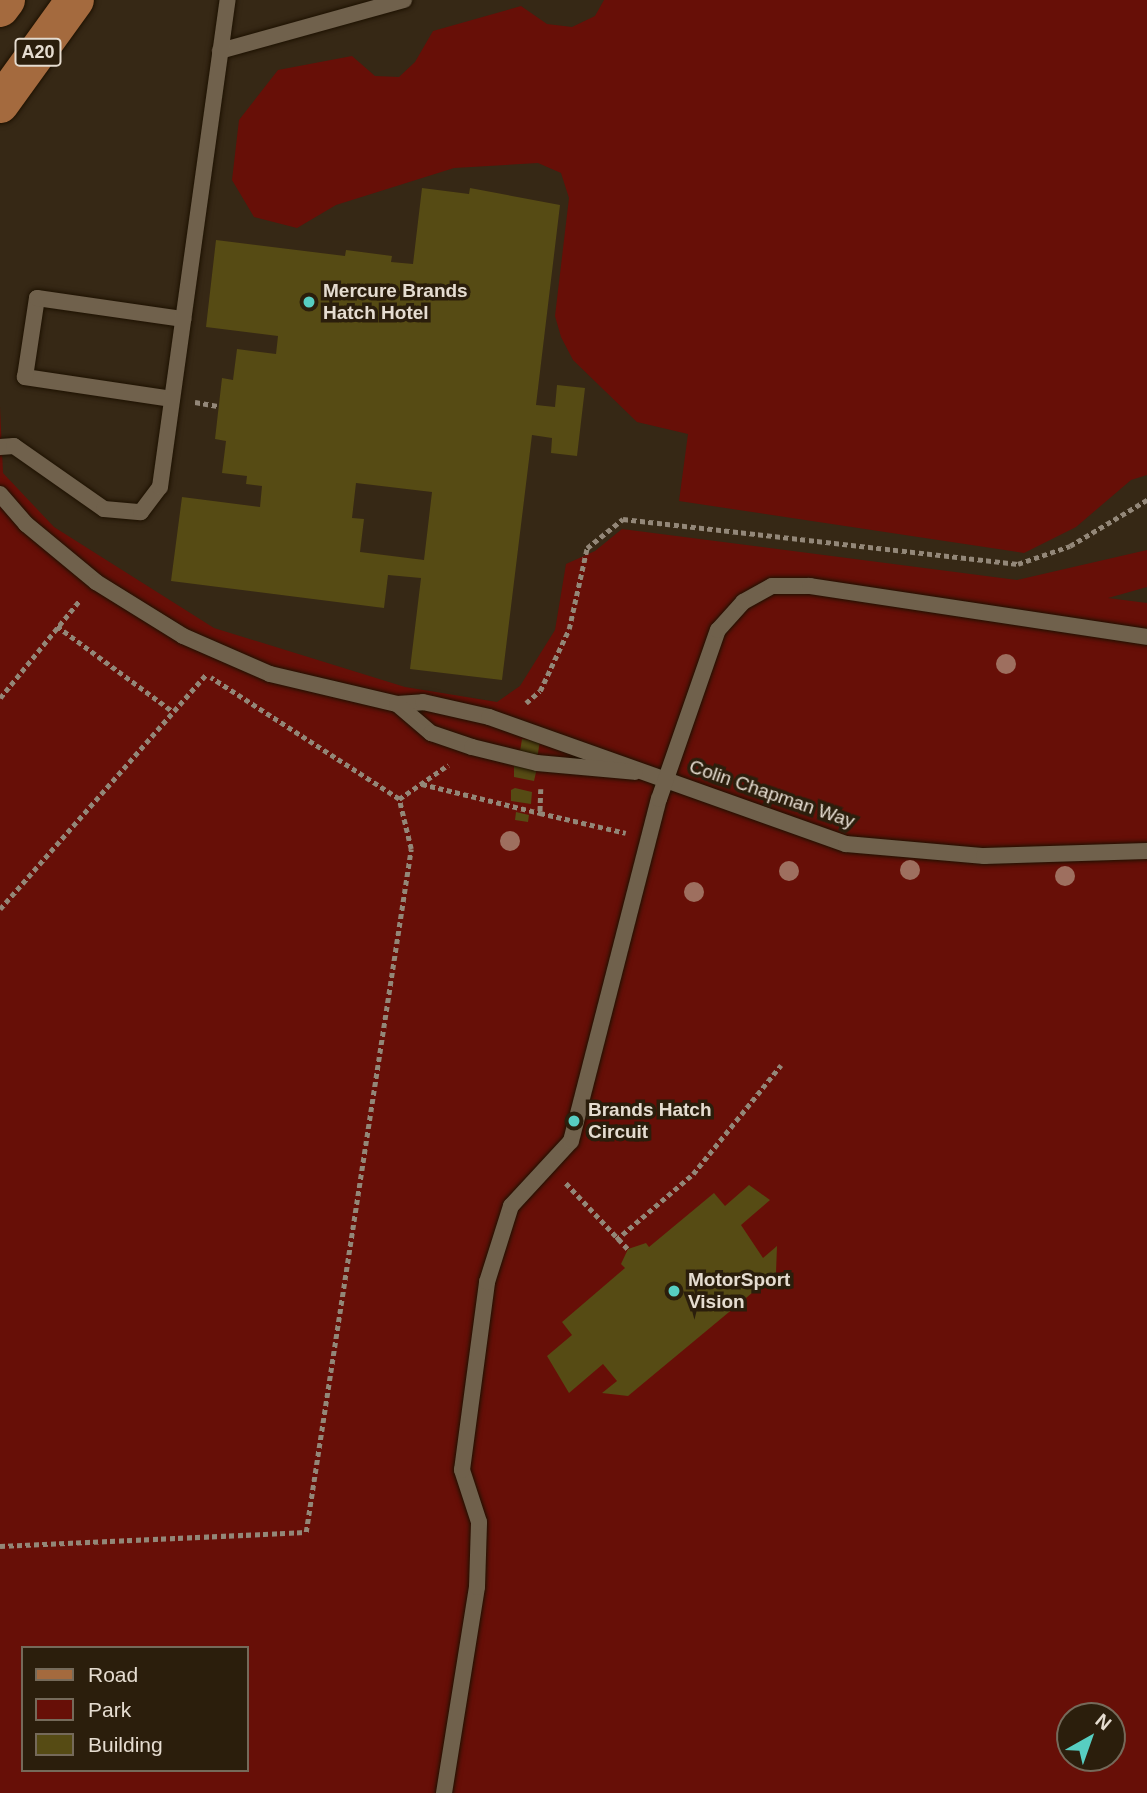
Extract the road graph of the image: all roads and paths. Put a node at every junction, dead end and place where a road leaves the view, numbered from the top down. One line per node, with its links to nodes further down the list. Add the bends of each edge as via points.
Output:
1 (6, 0): 5 (main road)
2 (75, 0): 7 (main road, A20)
3 (228, 0): 6 (lane)
4 (404, 0): 6 (lane)
5 (0, 8)
6 (220, 51): 8 (lane)
7 (0, 104)
8 (183, 319): 9 (lane); 9 (lane, via 37,298 25,377)
9 (172, 399): 10 (lane, via 160,488 141,512 104,509 14,446)
10 (0, 447)
11 (0, 494): 12 (lane, Colin Chapman Way, via 26,524)
12 (96, 582): 13 (path); 15 (lane, Colin Chapman Way)
13 (57, 626): 17 (path); 19 (path)
14 (1147, 637): 24 (lane, via 810,586 772,586 743,602 718,630)
15 (218, 654): 16 (path); 18 (lane, Colin Chapman Way, via 270,674)
16 (206, 675): 19 (path); 27 (path)
17 (0, 698)
18 (397, 704): 20 (lane, Colin Chapman Way, via 430,733); 23 (lane, Colin Chapman Way, via 423,702 489,717 597,752)
19 (170, 710): 31 (path)
20 (472, 747): 21 (path); 23 (lane, Colin Chapman Way, via 537,762)
21 (445, 767): 22 (path); 25 (path)
22 (458, 769)
23 (637, 772): 24 (lane, Colin Chapman Way)
24 (667, 781): 29 (lane); 30 (lane, Colin Chapman Way, via 846,844 984,856)
25 (421, 784): 27 (path); 28 (path)
26 (533, 787): 28 (path, via 544,794)
27 (400, 799): 36 (path, via 411,849 306,1532)
28 (540, 813): 29 (path)
29 (649, 838): 33 (lane, via 571,1141)
30 (1147, 851)
31 (0, 909)
32 (781, 1065): 34 (path, via 693,1174)
33 (549, 1164): 34 (path); 37 (lane, via 511,1206 487,1282 463,1471 479,1522 477,1587)
34 (616, 1240): 35 (path)
35 (628, 1249)
36 (0, 1546)
37 (444, 1793)

